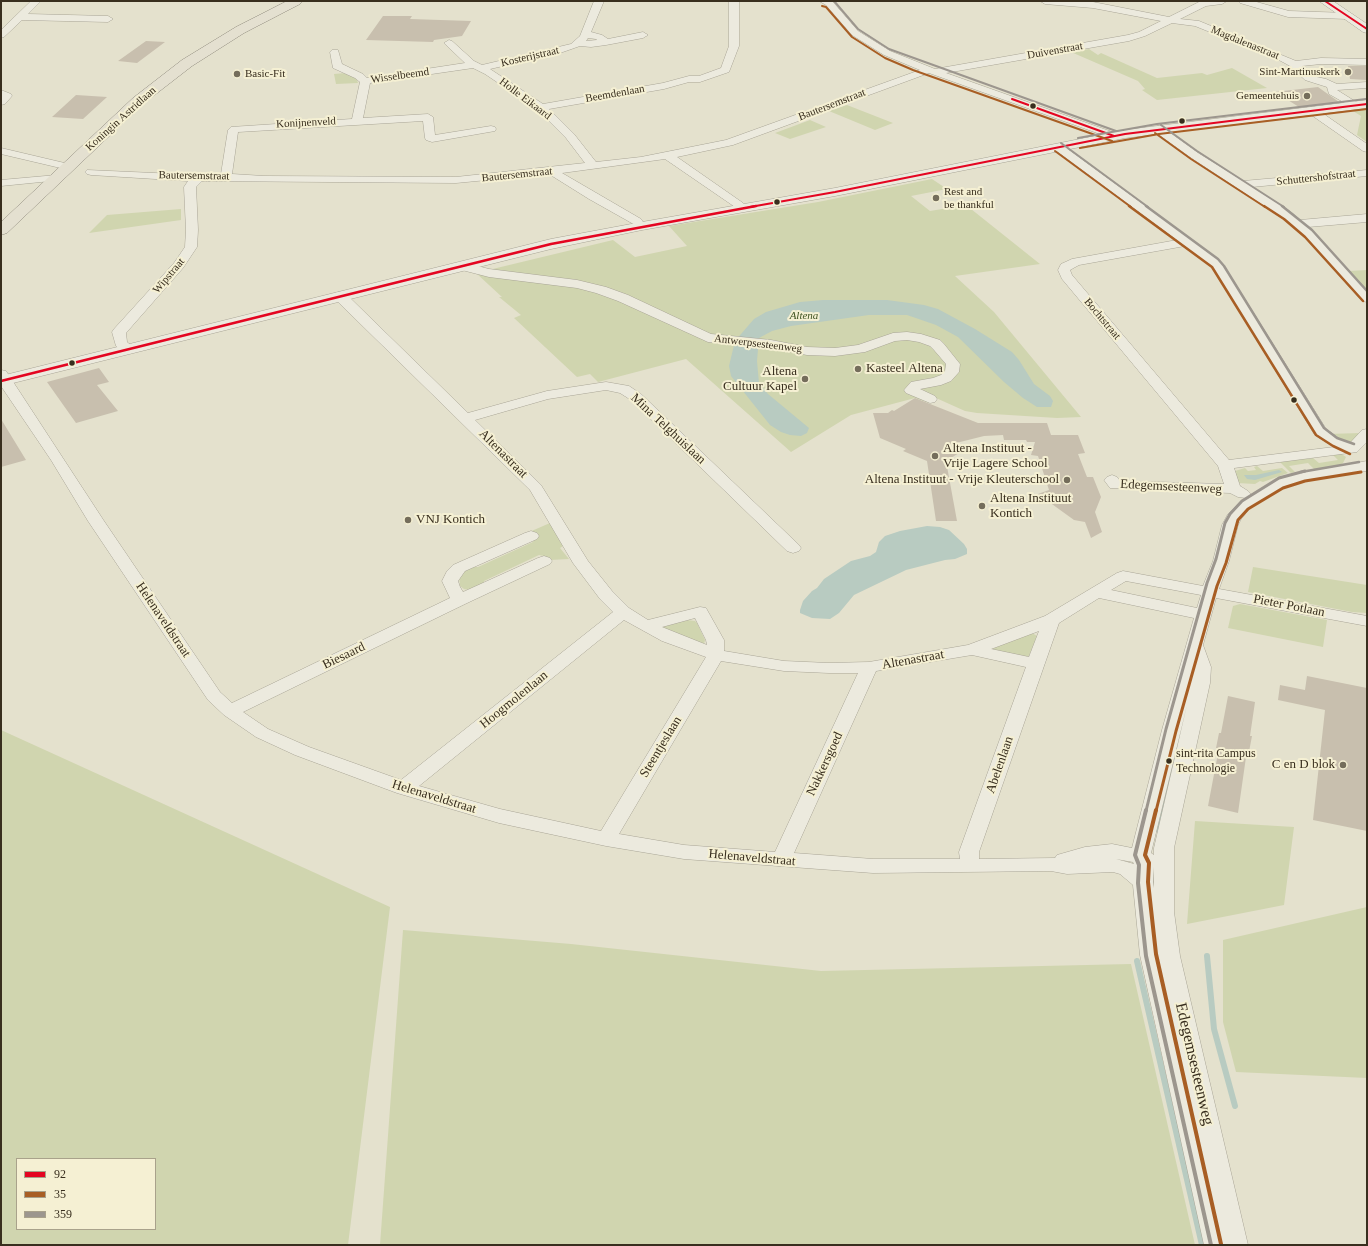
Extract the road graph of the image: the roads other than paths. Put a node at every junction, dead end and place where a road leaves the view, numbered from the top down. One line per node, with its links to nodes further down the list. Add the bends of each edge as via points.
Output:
1 (36, 1): 12 (street)
2 (296, 1): 46 (main road, Koningin Astridlaan, via 240,30 187,63 138,101)
3 (599, 1): 16 (street, Kosterijstraat)
4 (734, 1): 33 (street, Beemdenlaan, via 734,46 725,70 664,86)
5 (824, 1): 26 (street, via 829,3 855,33 874,46)
6 (1046, 1): 14 (street, Magdalenastraat, via 1093,5)
7 (1222, 1): 10 (street, Duivenstraat)
8 (1243, 1): 11 (street, via 1288,14)
9 (1325, 1): 11 (street)
10 (1196, 5): 14 (street, Duivenstraat)
11 (1348, 16): 15 (street)
12 (19, 17): 13 (street); 17 (street)
13 (108, 19)
14 (1171, 20): 24 (street, Magdalenastraat, via 1196,23); 26 (street, Duivenstraat, via 1129,38)
15 (1367, 29)
16 (585, 34): 19 (street, via 599,37); 21 (street, Kosterijstraat)
17 (1, 35)
18 (643, 35): 19 (street, Kosterijstraat)
19 (606, 42): 21 (street, Kosterijstraat)
20 (449, 43): 25 (street, Holle Eikaard, via 470,63)
21 (578, 43): 25 (street, Kosterijstraat, via 557,52)
22 (334, 52): 27 (street, via 337,66)
23 (1367, 62): 24 (street, via 1321,61)
24 (1294, 64): 29 (street, Magdalenastraat, via 1309,78)
25 (478, 66): 27 (street, Wisselbeemd); 33 (street, Holle Eikaard)
26 (932, 71): 40 (street); 44 (street, Bautersemstraat, via 729,143)
27 (365, 81): 36 (street, Wisselbeemd)
28 (1367, 85): 29 (street)
29 (1335, 86): 32 (street, via 1331,88 1333,92)
30 (1, 93): 31 (street, via 7,96)
31 (1, 102)
32 (1361, 104): 34 (street)
33 (541, 107): 45 (street, Holle Eikaard, via 570,136)
34 (1311, 110): 38 (street); 42 (street)
35 (424, 112): 36 (street, Konijnenveld); 39 (street); 39 (street, via 430,138 437,140)
36 (357, 120): 50 (street, Konijnenveld, via 235,128)
37 (491, 129): 39 (street)
38 (1158, 129): 40 (street); 54 (street)
39 (454, 136)
40 (1114, 136): 41 (street)
41 (1058, 147): 60 (street); 61 (street, via 835,192 626,229)
42 (1367, 149)
43 (1, 151): 46 (street)
44 (668, 156): 45 (street, Bautersemstraat); 55 (street)
45 (593, 166): 47 (street, Bautersemstraat)
46 (69, 167): 51 (main road, Koningin Astridlaan)
47 (552, 171): 50 (street, Bautersemstraat, via 456,180); 57 (street)
48 (91, 172): 52 (street, Bautersemstraat)
49 (1367, 173): 54 (street, Schuttershofstraat)
50 (226, 177): 52 (street, Bautersemstraat)
51 (57, 178): 53 (street); 59 (main road, Koningin Astridlaan)
52 (199, 178): 64 (street, Wipstraat, via 190,187 192,230 186,256 119,332)
53 (1, 183)
54 (1241, 185): 58 (street)
55 (739, 205)
56 (1367, 218): 58 (street)
57 (637, 222)
58 (1298, 224): 63 (street)
59 (1, 230)
60 (1188, 242): 69 (street, via 1220,268 1320,432); 70 (street, Bochtstraat, via 1076,262 1065,266 1064,270 1066,276)
61 (462, 266): 62 (street); 66 (street, Antwerpsesteenweg, via 489,274 577,284 601,290 708,338 758,342 807,351 835,352 860,349 900,336 929,340 939,347 953,364 952,372 946,378 916,384 911,390)
62 (340, 296): 64 (street); 67 (street, Altenastraat)
63 (1367, 298)
64 (124, 346): 65 (street)
65 (2, 378): 91 (street, Helenaveldstraat, via 214,696)
66 (930, 399)
67 (466, 418): 76 (street, Mina Telghuislaan, via 547,395 606,386 624,389 636,396); 81 (street, Altenastraat, via 536,488 584,567)
68 (1367, 433): 69 (street)
69 (1352, 449): 70 (street, Edegemsesteenweg); 71 (street, Edegemsesteenweg)
70 (1225, 465): 73 (street, Edegemsesteenweg)
71 (1364, 466): 74 (street, Edegemsesteenweg, via 1304,476 1281,483)
72 (1112, 480): 73 (street, Edegemsesteenweg, via 1115,485)
73 (1233, 489): 74 (street, Edegemsesteenweg)
74 (1254, 499): 79 (street, Edegemsesteenweg, via 1237,513 1231,522)
75 (531, 536): 80 (street, via 459,568 450,581)
76 (793, 548)
77 (544, 561): 80 (street, Biesaard)
78 (1098, 592): 79 (street, Altenastraat, via 1123,576); 82 (street); 83 (street, Altenastraat)
79 (1210, 592): 82 (street, Edegemsesteenweg); 84 (street, Pieter Potlaan)
80 (459, 600): 91 (street, Biesaard)
81 (623, 612): 85 (street, Altenastraat); 92 (street, Hoogmolenlaan)
82 (1204, 615): 86 (street, Edegemsesteenweg)
83 (1051, 620): 87 (street, Altenastraat); 89 (street, Abelenlaan)
84 (1367, 621)
85 (646, 626): 88 (street, Altenastraat, via 668,638); 88 (street, via 700,612 715,640)
86 (1196, 647): 94 (street, Edegemsesteenweg, via 1171,730); 99 (street, Edegemsesteenweg, via 1202,667 1201,683 1164,848)
87 (972, 650): 89 (street); 90 (street, Altenastraat)
88 (716, 655): 90 (street, Altenastraat, via 784,666); 93 (street, Steentjeslaan)
89 (1035, 664): 97 (street, Abelenlaan, via 970,852)
90 (869, 667): 95 (street, Nakkersgoed, via 785,850)
91 (230, 711): 92 (street, Helenaveldstraat, via 262,733 302,751)
92 (404, 788): 93 (street, Helenaveldstraat, via 499,816)
93 (606, 839): 95 (street, Helenaveldstraat, via 684,852)
94 (1140, 856): 96 (street, Helenaveldstraat, via 1112,851 1085,854); 98 (street, Edegemsesteenweg, via 1144,864); 99 (street, Edegemsesteenweg, via 1151,862)
95 (783, 860): 97 (street, Helenaveldstraat, via 873,866)
96 (1052, 864): 97 (street, Helenaveldstraat); 98 (street, Helenaveldstraat, via 1067,867 1118,865)
97 (970, 866)
98 (1143, 882): 100 (street, Edegemsesteenweg)
99 (1163, 882): 100 (street, Edegemsesteenweg)
100 (1158, 933): 101 (street, Edegemsesteenweg, via 1151,955); 102 (street, Edegemsesteenweg, via 1174,982)
101 (1216, 1245)
102 (1236, 1245)

